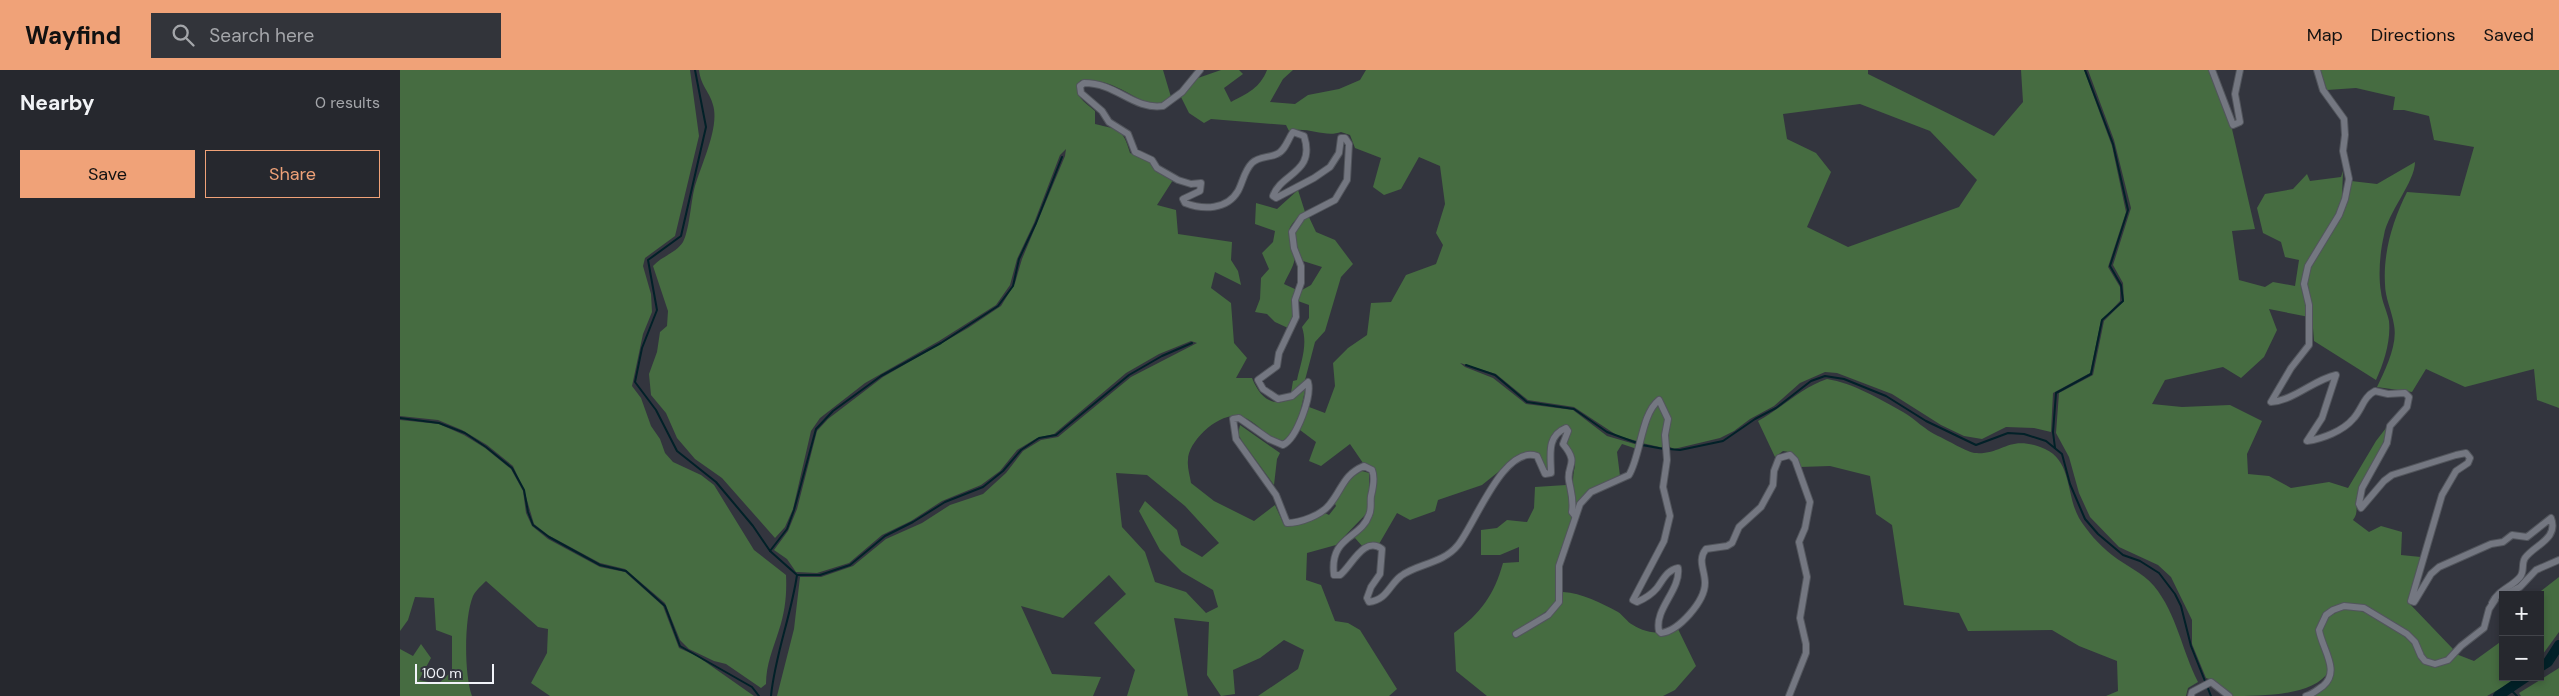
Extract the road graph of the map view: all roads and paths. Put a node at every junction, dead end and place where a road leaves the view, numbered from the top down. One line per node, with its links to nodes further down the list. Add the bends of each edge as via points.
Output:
1 (1200, 70): 5 (street, via 1182,92 1163,106 1139,104 1110,87 1094,83 1080,86 1081,93 1102,111 1109,122 1128,134 1135,152 1152,160 1158,168 1178,180 1201,183 1200,191 1182,199 1185,202 1214,208 1228,201 1237,192 1254,161 1278,154 1294,132 1304,136 1304,162 1275,191 1273,196 1276,198 1330,167 1339,153 1341,138 1349,144 1347,180 1335,200 1302,217 1293,228 1292,239 1302,274 1295,300 1296,317 1279,353 1277,366 1258,380 1263,389 1278,399 1292,396 1308,382 1306,405 1298,427 1283,445 1239,418 1233,419 1236,439 1276,495 1287,523 1313,516 1329,506 1352,471 1364,466 1372,470 1369,515 1366,522 1338,547 1334,575 1340,576 1356,554 1378,546 1382,549 1380,574 1367,598 1369,602 1375,601 1383,597 1402,575 1428,565 1458,545 1502,471 1515,459 1533,454 1545,474 1551,473 1551,442 1566,428 1568,431 1563,444 1573,463 1569,475)
2 (2212, 70): 3 (street, via 2234,125 2240,122 2235,94)
3 (2240, 70)
4 (2317, 70): 9 (street, via 2323,90 2344,119 2343,151 2349,179 2339,215 2308,266 2304,284 2310,312 2309,345 2271,402 2293,396 2336,375 2322,418 2307,441 2322,439 2354,419 2364,399 2375,390 2388,394 2405,393 2409,397 2407,406 2390,426 2387,443 2362,488 2361,508 2392,476 2461,454 2466,453 2470,458 2456,471 2442,495 2411,601 2414,602 2439,567 2491,544 2503,542 2512,535 2527,537 2551,518 2555,524 2554,532 2542,546 2525,557 2520,577 2495,596)
5 (1575, 516): 10 (street, via 1559,566 1559,602 1548,615); 11 (street, via 1591,492 1629,475 1648,420 1659,400 1668,419 1663,487 1670,516 1664,541 1633,600 1644,599 1667,574 1678,568 1658,627 1661,633 1665,633 1684,621 1704,588 1703,553 1706,549 1732,543 1739,527 1770,494 1779,458 1790,455 1810,502 1799,542 1807,577 1800,618 1806,653)
6 (2559, 560): 7 (street, via 2536,570)
7 (2512, 591)
8 (2499, 598): 9 (street)
9 (2492, 603): 14 (street, via 2484,628 2448,660 2435,664 2420,656 2416,642 2407,634 2374,612 2344,606 2333,610 2326,615 2319,630 2320,641 2332,669 2330,677)
10 (1516, 634)
11 (1789, 696)
12 (2191, 696): 13 (street, via 2192,692 2211,682)
13 (2229, 696)
14 (2306, 696)

